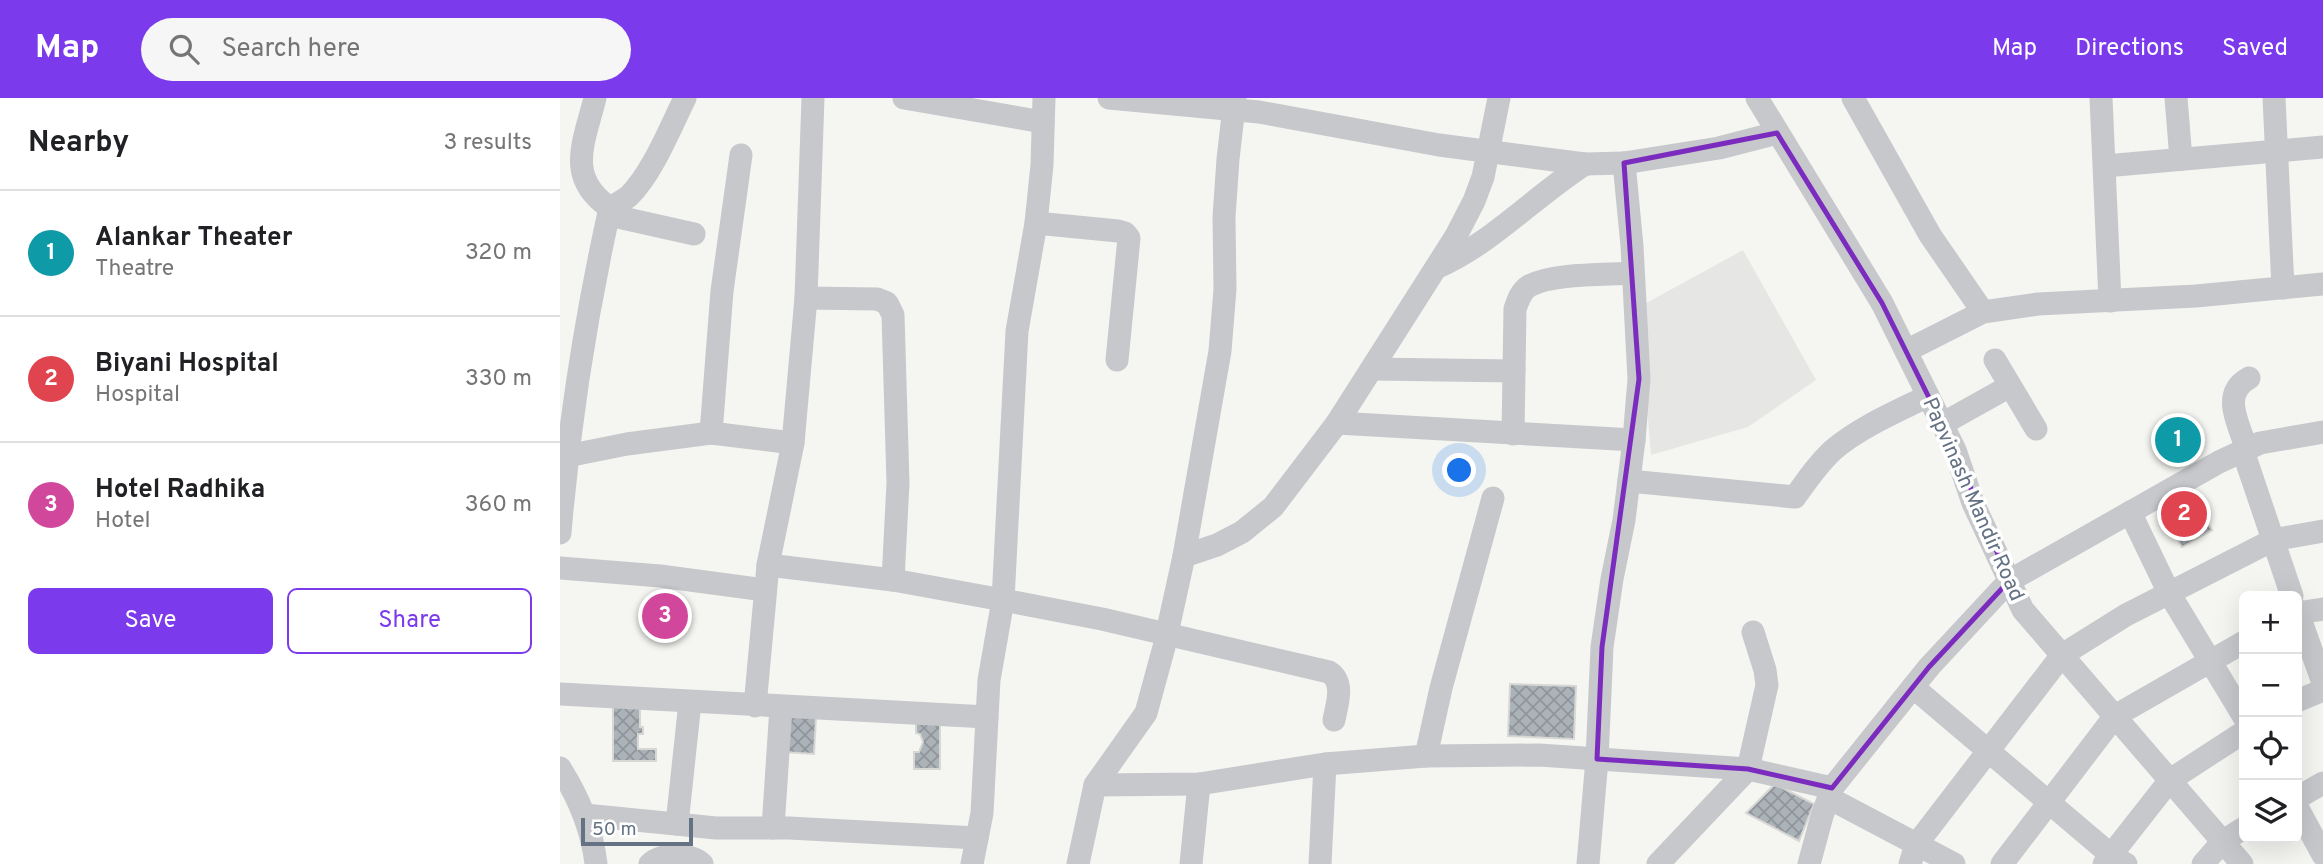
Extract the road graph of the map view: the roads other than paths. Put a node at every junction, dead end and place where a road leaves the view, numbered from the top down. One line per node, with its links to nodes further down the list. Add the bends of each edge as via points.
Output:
1 (595, 98): 25 (street, via 582,168 584,183)
2 (685, 98): 25 (street, via 637,186)
3 (813, 98): 32 (street)
4 (904, 98): 13 (street)
5 (1044, 98): 15 (street)
6 (1109, 98): 14 (street, via 1176,106)
7 (1499, 98): 19 (street)
8 (1757, 98): 16 (street, Papvinash Mandir Road)
9 (1853, 98): 34 (street, via 1930,235)
10 (2101, 98): 24 (street)
11 (2176, 98): 21 (street)
12 (2274, 98): 18 (street)
13 (952, 102): 15 (street)
14 (1234, 103): 19 (street); 60 (street, via 1224,217 1220,351)
15 (1043, 122): 26 (street)
16 (1777, 132): 22 (street, via 1719,148); 35 (street, Papvinash Mandir Road, via 1882,303)
17 (2323, 147): 18 (street)
18 (2277, 150): 21 (street); 31 (street)
19 (1489, 152): 23 (street); 28 (street, via 1474,201)
20 (741, 155): 48 (street, via 722,290)
21 (2181, 159): 24 (street)
22 (1624, 163): 23 (street); 29 (street)
23 (1585, 164): 28 (street, via 1476,246)
24 (2105, 166): 33 (street)
25 (610, 212): 27 (street); 36 (street)
26 (1036, 223): 37 (street, via 1118,231 1129,238); 68 (street, via 1017,331)
27 (694, 234)
28 (1435, 269): 39 (street)
29 (1633, 273): 40 (street, via 1567,277 1527,287 1515,309); 50 (street, via 1639,379)
30 (2323, 284): 31 (street)
31 (2283, 288): 33 (street)
32 (806, 298): 51 (street); 63 (street, via 877,299 887,303 893,315 898,483)
33 (2110, 301): 34 (street)
34 (1983, 312): 35 (street)
35 (1906, 351): 43 (street, Papvinash Mandir Road)
36 (571, 352): 53 (street)
37 (1117, 360)
38 (1995, 360): 42 (street)
39 (1371, 369): 40 (street); 44 (street)
40 (1514, 371): 49 (street)
41 (2249, 378): 52 (street, via 2239,383 2233,397)
42 (2010, 386): 45 (street); 46 (street)
43 (1928, 396): 45 (street, Papvinash Mandir Road); 54 (street, via 1833,450 1795,497)
44 (1337, 423): 49 (street); 60 (street, via 1273,507 1242,532)
45 (1942, 424): 64 (street, Papvinash Mandir Road)
46 (2036, 429)
47 (2323, 432): 52 (street, via 2260,443)
48 (711, 433): 51 (street); 53 (street)
49 (1513, 433): 50 (street)
50 (1634, 440): 54 (street)
51 (793, 443): 61 (street)
52 (2245, 451): 56 (street); 59 (street)
53 (567, 456): 58 (street)
54 (1629, 481): 92 (street, via 1602,647)
55 (1493, 498): 91 (street)
56 (2130, 512): 64 (street); 67 (street)
57 (2323, 531): 59 (street)
58 (560, 533)
59 (2273, 540): 66 (street); 67 (street)
60 (1184, 556): 73 (street)
61 (768, 565): 63 (street); 65 (street)
62 (560, 568): 65 (street)
63 (893, 580): 68 (street)
64 (2009, 581): 75 (street, Papvinash Mandir Road, via 2023,610); 78 (street)
65 (765, 590): 83 (street)
66 (2290, 591)
67 (2169, 593): 75 (street); 76 (street)
68 (1003, 600): 73 (street); 87 (street)
69 (2323, 609): 70 (street)
70 (2302, 611)
71 (2302, 626): 77 (street)
72 (1754, 632): 95 (street, via 1767,685)
73 (1166, 636): 88 (street, via 1329,672 1339,683); 99 (street, via 1146,713)
74 (2239, 645): 76 (street)
75 (2062, 655): 86 (street, Papvinash Mandir Road); 90 (street)
76 (2210, 662): 85 (street); 86 (street)
77 (2323, 683)
78 (1913, 687): 90 (street); 100 (street)
79 (2323, 690): 81 (street)
80 (560, 694): 82 (street)
81 (2302, 700)
82 (691, 702): 83 (street); 105 (street)
83 (755, 706): 84 (street)
84 (781, 707): 87 (street); 106 (street)
85 (2239, 709)
86 (2115, 716): 96 (street, Papvinash Mandir Road); 102 (street)
87 (987, 717): 108 (street)
88 (1334, 720)
89 (2239, 735): 96 (street)
90 (1987, 751): 102 (street); 110 (street)
91 (1426, 756): 92 (street); 93 (street)
92 (1597, 759): 95 (street); 120 (street)
93 (1325, 764): 98 (street); 119 (street)
94 (560, 768): 103 (street)
95 (1748, 769): 100 (street); 121 (street)
96 (2170, 779): 109 (street, Papvinash Mandir Road); 113 (street)
97 (2323, 783): 101 (street)
98 (1199, 784): 99 (street); 118 (street)
99 (1095, 785): 117 (street)
100 (1831, 793): 110 (street); 122 (street)
101 (2302, 795)
102 (2049, 802): 113 (street); 124 (street)
103 (585, 815): 105 (street); 114 (street)
104 (2302, 816): 111 (street)
105 (685, 825): 106 (street); 112 (street)
106 (773, 828): 108 (street)
107 (2239, 831): 109 (street)
108 (977, 838): 116 (street)
109 (2223, 841): 125 (street); 126 (street, Papvinash Mandir Road)
110 (1913, 855): 123 (street)
111 (2323, 855)
112 (699, 861): 115 (street, via 664,857)
113 (2114, 861)
114 (596, 864)
115 (650, 864)
116 (972, 864)
117 (1078, 864)
118 (1191, 864)
119 (1320, 864)
120 (1588, 864)
121 (1658, 864)
122 (1809, 864)
123 (1954, 864)
124 (2002, 864)
125 (2203, 864)
126 (2242, 864)

